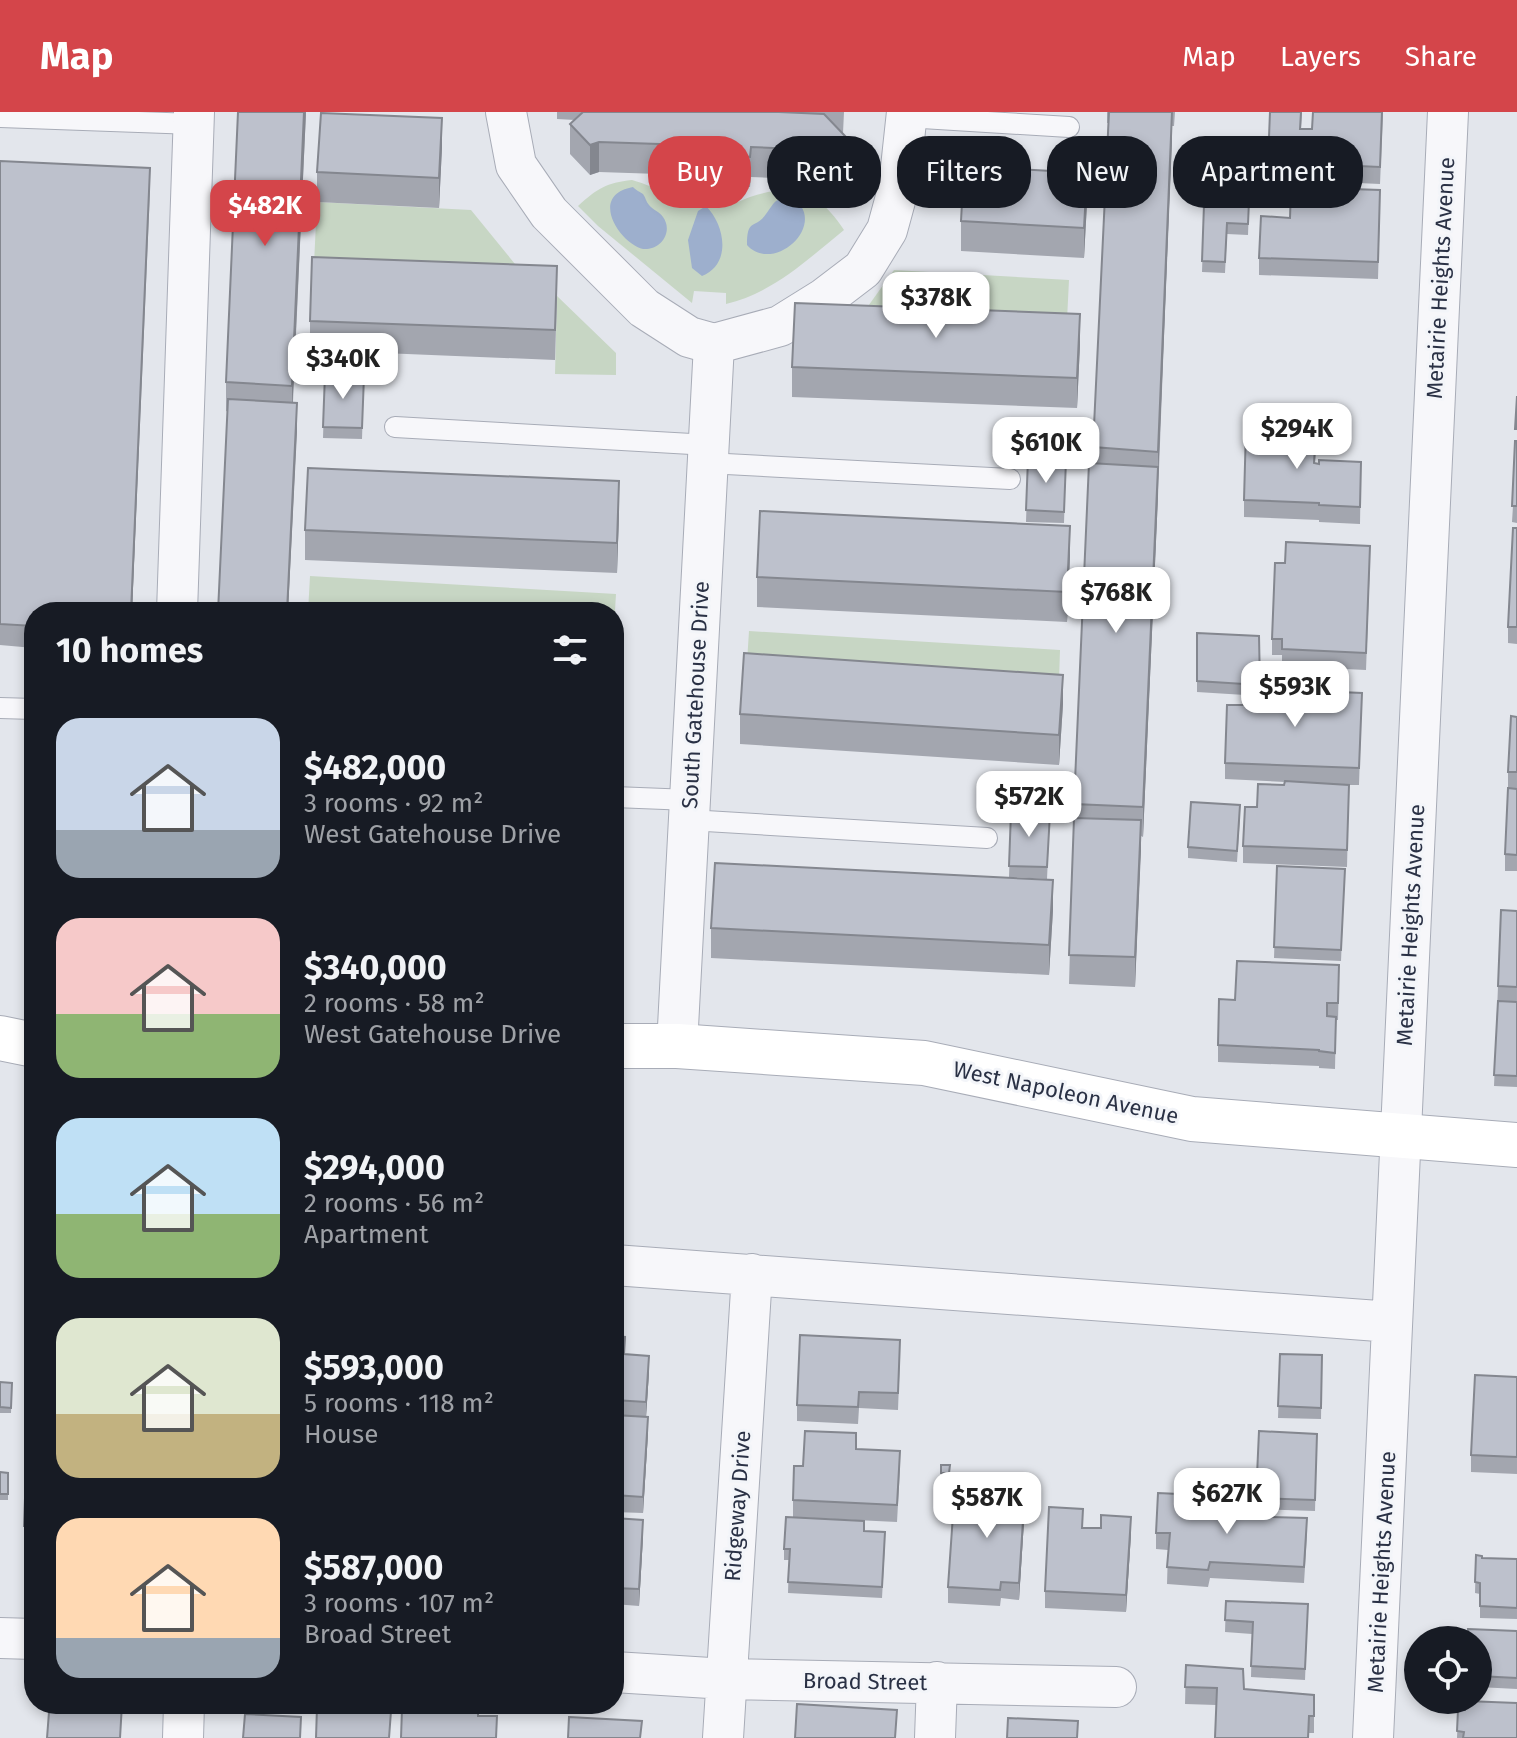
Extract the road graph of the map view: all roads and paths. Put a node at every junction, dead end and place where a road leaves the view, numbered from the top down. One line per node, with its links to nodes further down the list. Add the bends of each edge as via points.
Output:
1 (506, 112): 7 (street, via 516,165 549,213 644,308 689,337)
2 (1448, 112): 21 (street, Metairie Heights Avenue)
3 (907, 114): 6 (lane); 7 (street, via 899,186 887,230 863,269 780,326)
4 (0, 117): 5 (lane)
5 (194, 118): 11 (street)
6 (1069, 127)
7 (714, 344): 9 (street, South Gatehouse Drive)
8 (395, 427): 9 (lane)
9 (708, 454): 10 (lane); 15 (street, South Gatehouse Drive)
10 (1010, 479)
11 (177, 602)
12 (0, 708): 13 (lane)
13 (24, 709)
14 (624, 799): 15 (lane)
15 (689, 810): 16 (lane); 20 (street, South Gatehouse Drive)
16 (987, 838)
17 (0, 1038): 18 (street)
18 (24, 1043)
19 (624, 1046): 20 (street, West Napoleon Avenue)
20 (677, 1046): 21 (street, West Napoleon Avenue, via 924,1063 1192,1119)
21 (1401, 1136): 22 (street, West Napoleon Avenue); 25 (street, Metairie Heights Avenue)
22 (1517, 1145)
23 (624, 1266): 24 (street)
24 (752, 1274): 25 (street); 29 (street, Ridgeway Drive)
25 (1392, 1322): 36 (street, Metairie Heights Avenue)
26 (0, 1638): 27 (street)
27 (24, 1639)
28 (624, 1673): 29 (street, Broad Street)
29 (726, 1679): 30 (street, Broad Street); 34 (street, Ridgeway Drive)
30 (937, 1682): 31 (street, Broad Street); 35 (street)
31 (1116, 1687)
32 (184, 1714): 33 (street)
33 (183, 1738)
34 (723, 1738)
35 (935, 1738)
36 (1373, 1738)

